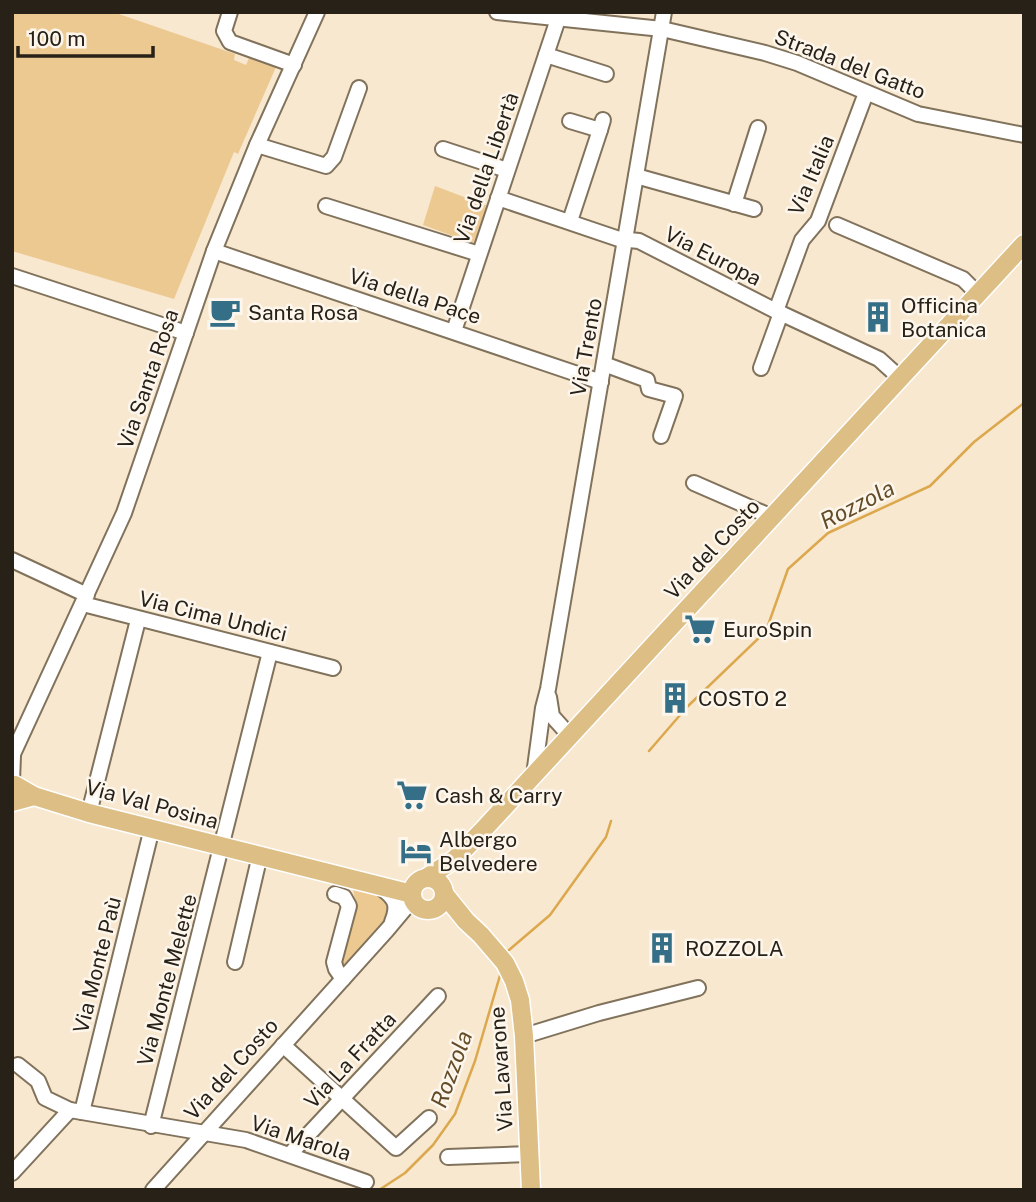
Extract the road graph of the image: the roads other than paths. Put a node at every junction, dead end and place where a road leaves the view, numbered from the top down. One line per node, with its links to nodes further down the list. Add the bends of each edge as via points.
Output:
1 (230, 12): 8 (street, via 224,31 230,42)
2 (317, 12): 8 (street, Via Santa Rosa)
3 (497, 12): 5 (street, Strada del Gatto)
4 (664, 12): 6 (street, Via Trento)
5 (558, 19): 6 (street, Strada del Gatto); 7 (street, Via della Libertà)
6 (662, 29): 11 (street, Strada del Gatto, via 797,63); 18 (street, Via Trento)
7 (546, 55): 9 (street); 17 (street, Via della Libertà)
8 (294, 65): 15 (street, Via Santa Rosa)
9 (606, 74)
10 (359, 88): 15 (street, via 334,157 326,166)
11 (866, 93): 14 (street, Strada del Gatto, via 918,114); 31 (street, Via Italia, via 818,221 802,240)
12 (570, 121): 23 (street, via 602,125)
13 (758, 128): 20 (street)
14 (1024, 135)
15 (257, 145): 27 (street, Via Santa Rosa)
16 (443, 149): 17 (street)
17 (507, 170): 19 (street, Via della Libertà)
18 (636, 176): 20 (street); 25 (street, Via Trento)
19 (498, 198): 23 (street, Via Europa); 28 (street, Via della Libertà)
20 (734, 204): 22 (street)
21 (327, 206): 28 (street)
22 (754, 209)
23 (570, 221): 25 (street, Via Europa)
24 (837, 225): 30 (street, via 963,279)
25 (626, 239): 31 (street, Via Europa, via 639,241); 34 (street, Via Trento)
26 (1024, 244): 30 (main road, Via del Costo)
27 (214, 251): 32 (street, Via della Pace); 33 (street, Via Santa Rosa)
28 (478, 254): 32 (street, Via della Libertà)
29 (12, 276): 33 (street)
30 (977, 293): 36 (main road, Via del Costo)
31 (778, 312): 35 (street); 36 (street, Via Europa, via 879,359)
32 (454, 331): 37 (street, Via della Pace)
33 (186, 333): 42 (street, Via Santa Rosa, via 124,513)
34 (604, 364): 37 (street, Via Trento); 38 (street, via 647,380 649,389 675,397)
35 (761, 368)
36 (900, 378): 40 (main road, Via del Costo)
37 (601, 382): 46 (street, Via Trento)
38 (661, 436)
39 (694, 483): 40 (street)
40 (772, 517): 48 (main road, Via del Costo)
41 (12, 560): 42 (street, Via Cima Undici)
42 (85, 600): 43 (street, Via Cima Undici); 49 (street, Via Santa Rosa)
43 (138, 620): 44 (street, Via Cima Undici); 52 (street)
44 (270, 652): 45 (street, Via Cima Undici); 54 (street, Via Monte Melette)
45 (333, 668)
46 (548, 689): 47 (street, Via Trento); 48 (street, Via Trento, via 552,716)
47 (540, 732): 48 (street, via 545,740); 50 (street, Via Trento)
48 (564, 742): 50 (main road, Via del Costo)
49 (13, 756): 51 (street, Via Santa Rosa)
50 (534, 775): 56 (main road, Via del Costo)
51 (13, 790): 52 (main road, Via Val Posina)
52 (89, 813): 53 (main road, Via Val Posina)
53 (152, 828): 54 (main road, Via Val Posina); 71 (street, Via Monte Paù)
54 (223, 846): 55 (main road, Via Val Posina); 73 (street, Via Monte Melette)
55 (260, 855): 57 (main road, Via Val Posina); 63 (street)
56 (455, 859): 58 (main road); 60 (main road, Via del Costo)
57 (373, 883): 60 (main road, Via Val Posina); 62 (street, via 395,901 397,910)
58 (444, 891): 60 (main road, Via Lavarone, via 436,880); 60 (main road, via 441,905); 61 (main road, Via Lavarone)
59 (335, 894): 64 (street, via 344,897 349,906 334,962)
60 (420, 895): 61 (main road, Via Lavarone); 62 (street, Via del Costo, via 410,912)
61 (466, 921): 67 (main road, Via Lavarone, via 505,962 520,1000)
62 (390, 927): 64 (street, Via del Costo)
63 (235, 961)
64 (343, 979): 68 (street, Via del Costo)
65 (698, 988): 67 (street)
66 (438, 996): 70 (street, Via La Fratta)
67 (524, 1036): 76 (main road, Via Lavarone)
68 (283, 1045): 70 (street); 74 (street, Via del Costo)
69 (18, 1065): 71 (street, via 38,1081 45,1098)
70 (342, 1099): 72 (street, via 396,1148); 75 (street, Via La Fratta)
71 (76, 1111): 73 (street); 78 (street)
72 (429, 1118)
73 (151, 1126): 74 (street)
74 (203, 1134): 79 (street, Via del Costo); 80 (street, Via Marola, via 246,1140 366,1182)
75 (292, 1152)
76 (529, 1154): 77 (street); 81 (main road, Via Lavarone)
77 (448, 1157)
78 (12, 1173)
79 (153, 1190)
80 (350, 1190)
81 (531, 1190)

